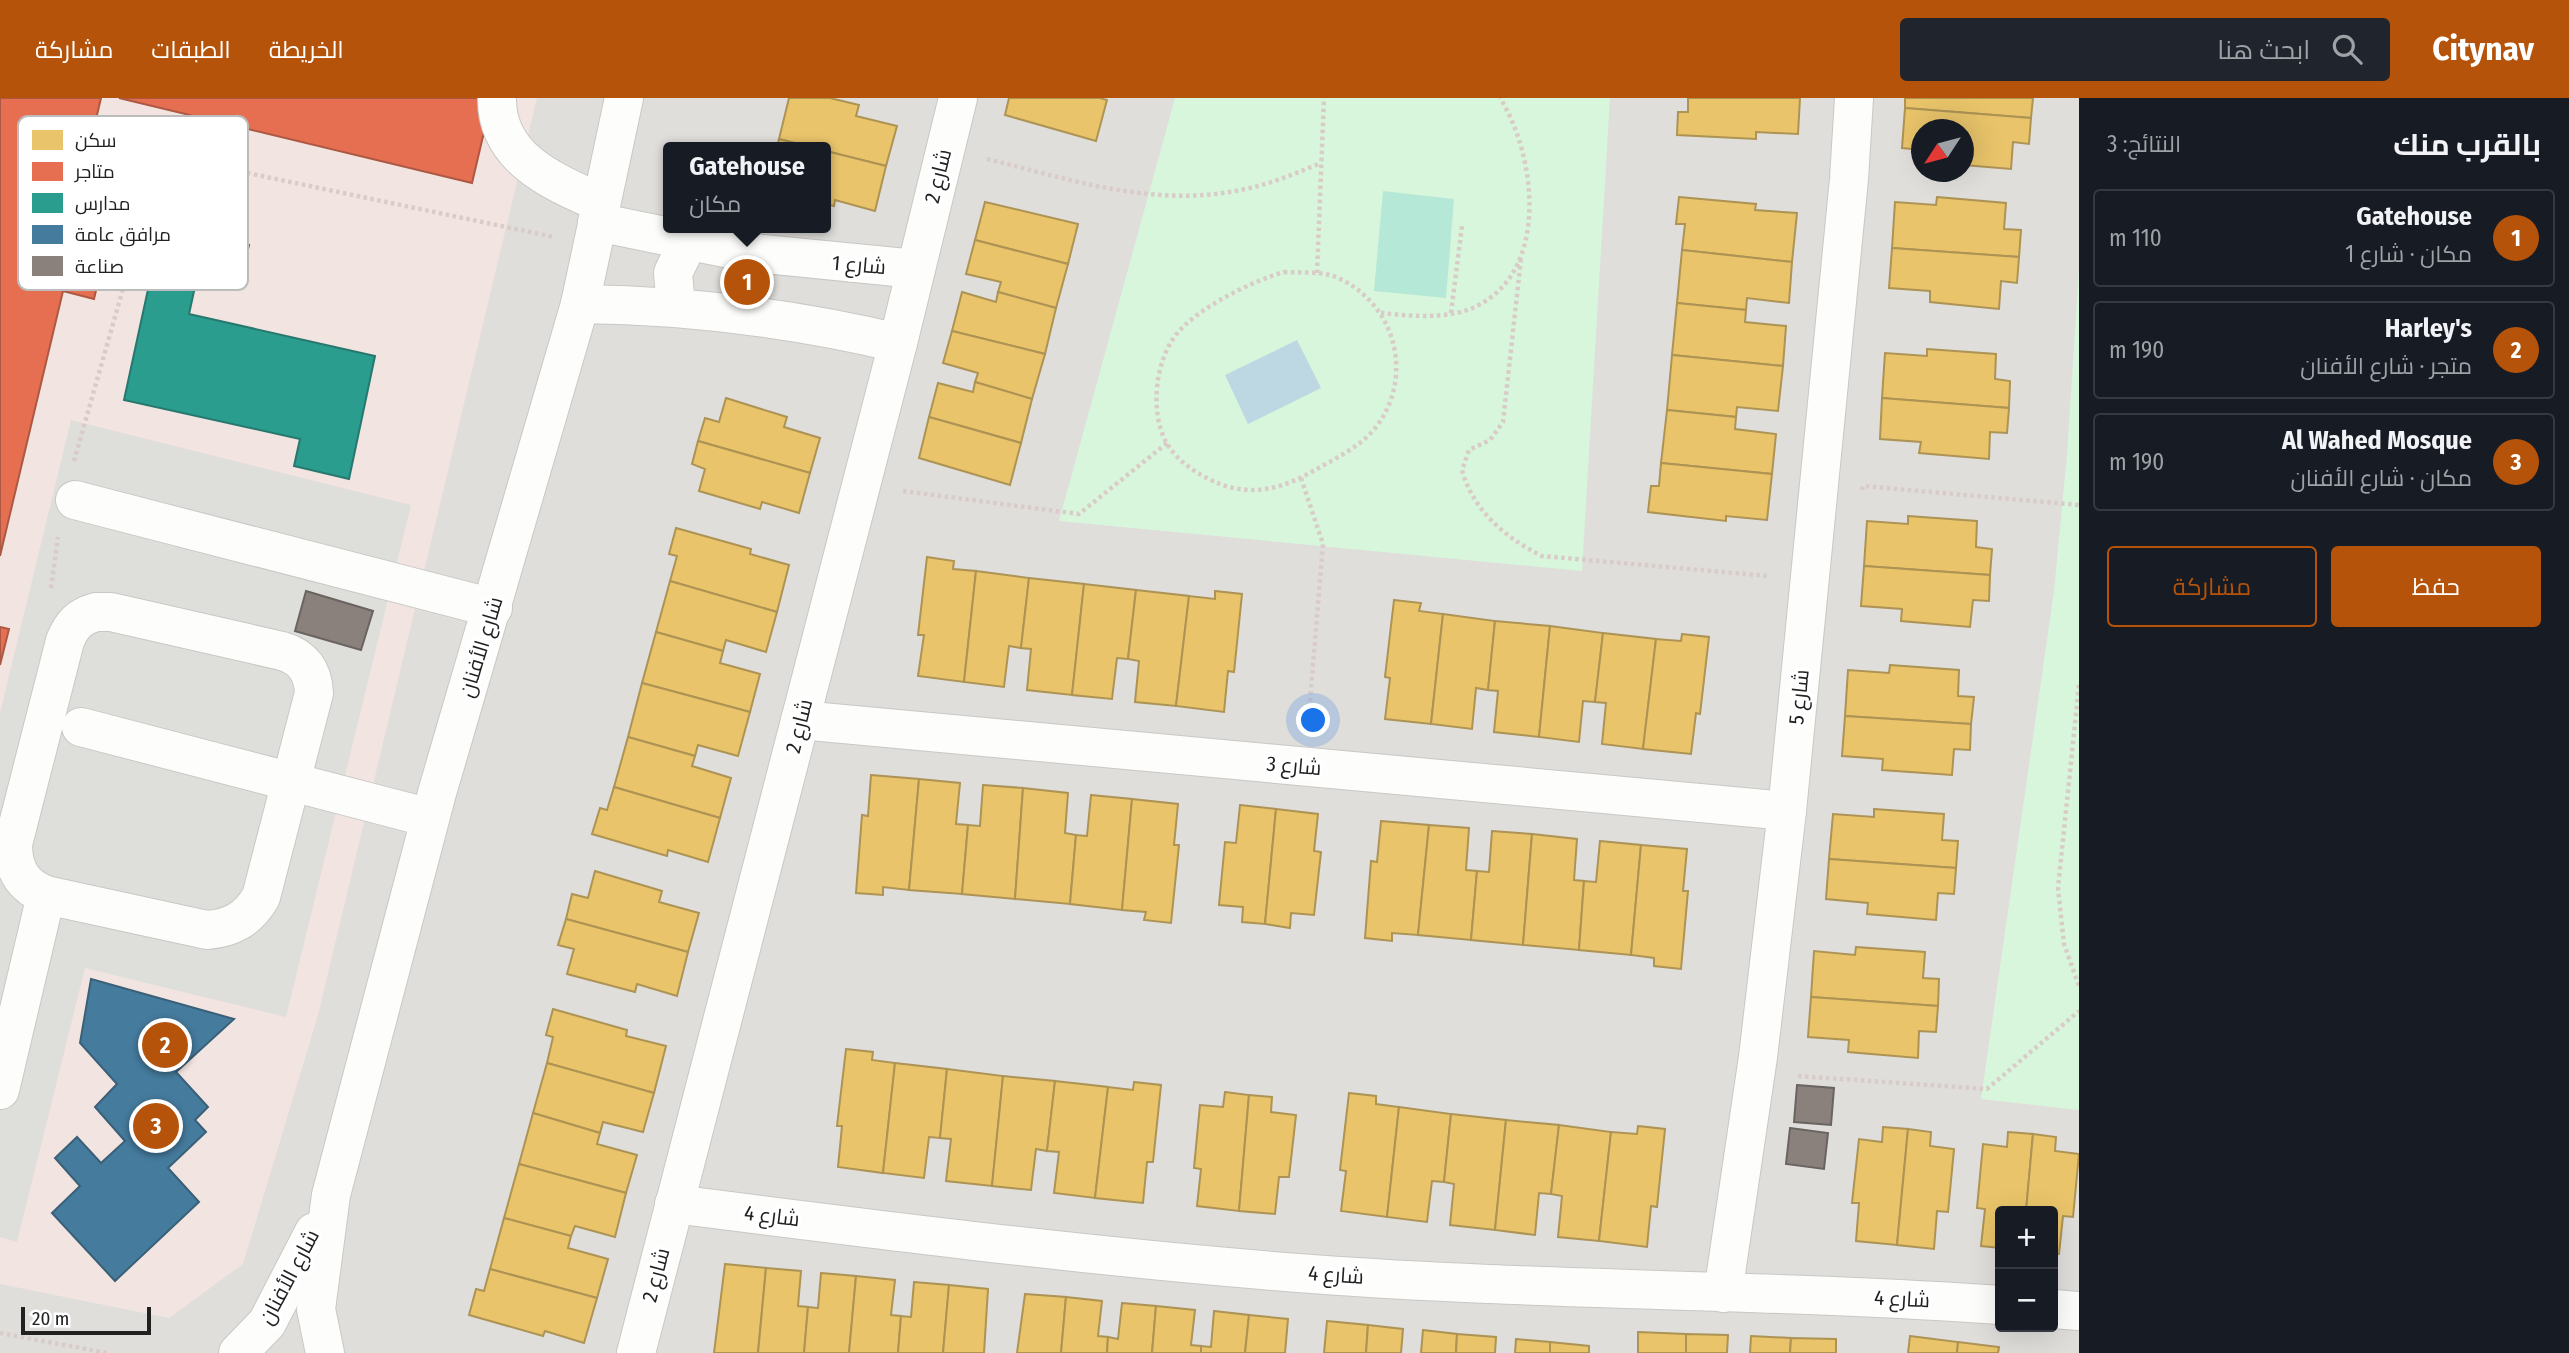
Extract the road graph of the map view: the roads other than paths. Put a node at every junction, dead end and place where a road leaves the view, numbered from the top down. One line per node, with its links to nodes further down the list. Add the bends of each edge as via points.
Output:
1 (497, 98): 5 (street, شارع 1, via 500,127 518,154)
2 (624, 98): 5 (street, شارع الأفنان)
3 (958, 98): 8 (street, شارع 2)
4 (1854, 98): 19 (street, شارع 5)
5 (597, 224): 6 (street, شارع 1); 9 (street, شارع الأفنان)
6 (688, 242): 7 (street, شارع 1); 10 (street, via 673,272)
7 (807, 260): 8 (street, شارع 1); 11 (street, via 812,292)
8 (916, 269): 12 (street, شارع 2)
9 (580, 304): 10 (street); 14 (street, شارع الأفنان)
10 (676, 307): 11 (street)
11 (798, 321): 12 (street)
12 (898, 343): 16 (street, شارع 2)
13 (67, 514): 14 (street)
14 (493, 608): 18 (street, شارع الأفنان)
15 (84, 716): 17 (street)
16 (800, 720): 19 (street, شارع 3); 24 (street, شارع 2)
17 (294, 770): 18 (street); 20 (street, via 314,693 309,671 293,654 96,612 70,627 65,641); 21 (street, via 261,897 233,926 207,930)
18 (433, 805): 23 (street, شارع الأفنان)
19 (1787, 811): 25 (street, شارع 5, via 1758,1056)
20 (7, 862): 21 (street, via 25,883)
21 (46, 895): 22 (street)
22 (0, 1090)
23 (331, 1195): 29 (street, شارع الأفنان, via 267,1323); 30 (street, شارع الأفنان, via 317,1299 318,1330)
24 (674, 1204): 25 (street, شارع 4, via 1173,1263 1518,1286); 31 (street, شارع 2)
25 (1723, 1293): 26 (street, شارع 4)
26 (1995, 1306)
27 (2058, 1309): 28 (street)
28 (2079, 1311)
29 (238, 1353)
30 (325, 1353)
31 (636, 1353)

